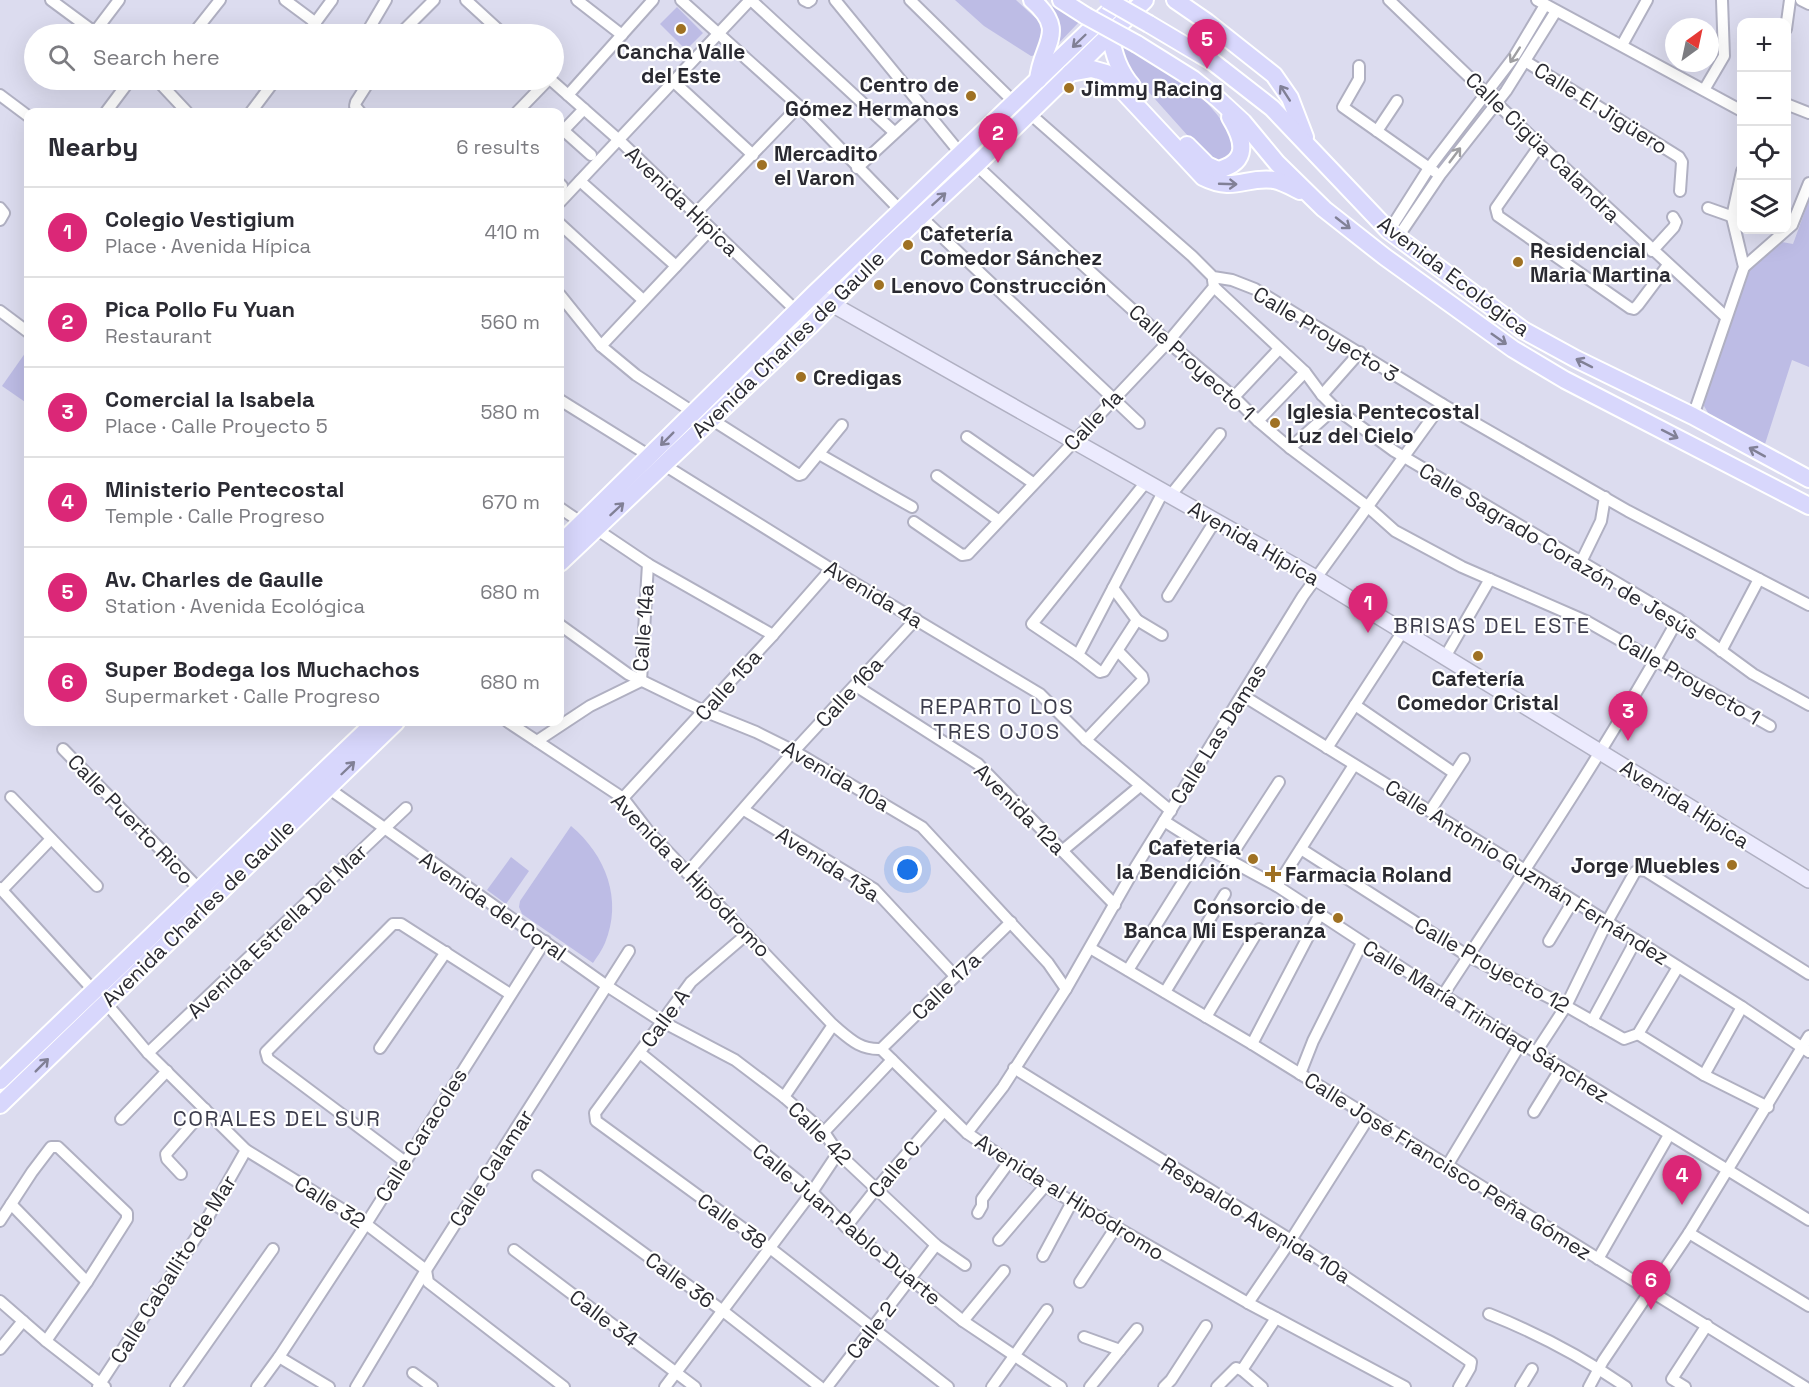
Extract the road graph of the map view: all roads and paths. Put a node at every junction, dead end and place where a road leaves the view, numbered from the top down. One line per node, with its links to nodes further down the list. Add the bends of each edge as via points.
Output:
1 (51, 0): 31 (street)
2 (119, 0): 32 (street)
3 (220, 0): 33 (street)
4 (285, 0): 30 (street)
5 (332, 0): 30 (street)
6 (386, 0): 34 (street)
7 (434, 0): 35 (street)
8 (466, 0): 36 (street)
9 (577, 0): 38 (street)
10 (653, 0): 38 (street)
11 (681, 0): 37 (street)
12 (750, 0): 37 (street); 73 (street)
13 (835, 0): 60 (street)
14 (910, 0): 66 (street)
15 (1032, 0): 44 (main road, via 1046,14 1051,26)
16 (1061, 0): 56 (main road, bridge, via 1137,44)
17 (1107, 0): 77 (main road, Avenida Ecológica, bridge, via 1214,62 1272,108)
18 (1121, 0): 44 (main road, Avenida Charles de Gaulle, one-way to 44)
19 (1145, 0): 39 (main road, Avenida Charles de Gaulle)
20 (1175, 0): 77 (main road, one-way to 20, via 1290,98 1274,75)
21 (1389, 0): 55 (street, Calle Cigüa Calandra)
22 (1647, 0): 40 (street)
23 (1722, 0): 52 (street, via 1724,56)
24 (1790, 0): 29 (street)
25 (1801, 0): 27 (street)
26 (1541, 2): 28 (street); 55 (street, one-way to 55)
27 (1809, 4)
28 (1556, 10): 40 (street); 41 (street)
29 (1788, 18)
30 (316, 23)
31 (82, 24)
32 (102, 24)
33 (201, 24)
34 (372, 24)
35 (410, 24)
36 (492, 24)
37 (719, 33): 45 (street); 58 (street)
38 (622, 35): 54 (street)
39 (1110, 35): 43 (main road, Avenida Charles de Gaulle); 56 (main road, via 1120,71 1129,83 1207,165 1218,170 1234,164 1241,154 1241,144 1238,131)
40 (1622, 45): 52 (street)
41 (1525, 61): 55 (street, via 1506,91); 87 (street, Calle El Jigüero, via 1679,157)
42 (1359, 66): 72 (street, via 1359,79 1342,107)
43 (1070, 73): 66 (main road, Avenida Charles de Gaulle); 88 (main road, one-way to 88, via 1092,69 1106,73 1203,177 1231,185 1275,180)
44 (1038, 80): 66 (main road, Avenida Charles de Gaulle)
45 (674, 82): 75 (street); 78 (street)
46 (122, 90): 61 (street)
47 (166, 90): 62 (street)
48 (268, 90): 63 (street)
49 (364, 90): 64 (street)
50 (539, 90): 65 (street)
51 (562, 90): 54 (street, Avenida Hípica)
52 (1704, 90): 67 (street)
53 (0, 95): 70 (street)
54 (568, 95): 68 (street, Avenida Hípica)
55 (1491, 98): 76 (street, Calle Cigüa Calandra); 83 (street); 84 (street, one-way to 55)
56 (1218, 99): 88 (main road)
57 (1396, 101): 72 (street)
58 (799, 106): 78 (street); 82 (street)
59 (1791, 106): 69 (street)
60 (923, 107): 73 (street); 79 (street)
61 (109, 108)
62 (183, 108)
63 (254, 108)
64 (357, 108)
65 (521, 108)
66 (1022, 108): 79 (main road, Avenida Charles de Gaulle); 81 (main road, Avenida Charles de Gaulle); 108 (street, via 1183,248)
67 (1737, 108)
68 (584, 109): 71 (street); 75 (street, Avenida Hípica)
69 (1809, 112)
70 (24, 113)
71 (564, 129)
72 (1377, 131): 83 (street)
73 (894, 132): 82 (street)
74 (564, 134): 80 (street)
75 (619, 140): 85 (street); 93 (street, Avenida Hípica)
76 (1540, 145): 104 (street, Calle Cigüa Calandra); 105 (street, via 1496,208 1498,216 1630,308 1638,305)
77 (1309, 146): 101 (main road, Avenida Ecológica)
78 (753, 154): 93 (street)
79 (961, 154): 92 (main road, Avenida Charles de Gaulle)
80 (591, 155)
81 (976, 165): 94 (main road, Avenida Charles de Gaulle, one-way to 81); 118 (street, Calle Proyecto 1)
82 (858, 168): 92 (street)
83 (1429, 168): 84 (street); 101 (street)
84 (1440, 175): 101 (street)
85 (580, 181): 89 (street); 106 (street)
86 (1809, 183): 98 (street)
87 (1680, 191)
88 (1312, 197): 149 (main road, one-way to 149, via 1385,257 1513,349 1565,380)
89 (564, 198)
90 (0, 208): 97 (street, via 4,213)
91 (1708, 208): 96 (street)
92 (901, 211): 109 (main road, Avenida Charles de Gaulle)
93 (696, 214): 100 (street, Avenida Hípica)
94 (920, 216): 112 (main road, Avenida Charles de Gaulle); 125 (street)
95 (1673, 217): 104 (street, via 1674,226)
96 (1737, 219)
97 (0, 220)
98 (1791, 226)
99 (564, 228): 111 (street)
100 (711, 229): 106 (street); 114 (street, Avenida Hípica)
101 (1393, 234): 130 (main road, Avenida Ecológica, one-way to 101, via 1523,330)
102 (1739, 234): 107 (street)
103 (1783, 234): 107 (street)
104 (1652, 250): 105 (street, Calle Cigüa Calandra)
105 (1668, 265): 115 (street, Calle Cigüa Calandra)
106 (676, 266): 111 (street)
107 (1744, 267): 115 (street)
108 (1213, 282): 118 (street, Calle 1a); 120 (street, Calle Sagrado Corazón de Jesús); 121 (street, Calle Proyecto 3, via 1232,280 1255,289)
109 (814, 294): 112 (street, Avenida Hípica); 114 (main road, Avenida Charles de Gaulle)
110 (564, 300): 119 (street)
111 (643, 300): 119 (street)
112 (831, 304): 116 (main road, Avenida Charles de Gaulle); 137 (street, Avenida Hípica)
113 (0, 311): 117 (street)
114 (797, 312): 116 (street, Avenida Hípica); 129 (main road, Avenida Charles de Gaulle)
115 (1726, 317): 130 (street)
116 (811, 325): 131 (main road, Avenida Charles de Gaulle)
117 (24, 329)
118 (1168, 342): 124 (street, Calle Proyecto 1); 125 (street, Calle 1a)
119 (601, 346): 129 (street, via 636,375)
120 (1279, 349): 122 (street, Calle Sagrado Corazón de Jesús); 124 (street)
121 (1360, 352): 123 (street); 127 (street, Calle Proyecto 3)
122 (1305, 372): 123 (street, Calle Sagrado Corazón de Jesús); 132 (street)
123 (1322, 395): 128 (street, Calle Sagrado Corazón de Jesús)
124 (1234, 397): 132 (street, Calle Proyecto 1)
125 (1113, 399): 133 (street); 137 (street, Calle 1a)
126 (564, 403): 141 (street, Avenida 4a)
127 (1442, 404): 140 (street, Calle Las Damas); 147 (street, Calle Proyecto 3)
128 (1335, 408): 138 (street); 140 (street, Calle Sagrado Corazón de Jesús)
129 (693, 412): 141 (main road, Avenida Charles de Gaulle, one-way to 141)
130 (1693, 416): 143 (main road, Avenida Ecológica, one-way to 130)
131 (711, 419): 139 (street, via 799,475); 141 (main road, Avenida Charles de Gaulle)
132 (1258, 421): 138 (street, Calle Proyecto 1)
133 (1139, 423)
134 (842, 426): 139 (street)
135 (1220, 434): 146 (street)
136 (968, 436): 145 (street)
137 (1074, 441): 144 (street, Avenida Hípica); 145 (street, Calle 1a)
138 (1290, 448): 148 (street, Calle Proyecto 1)
139 (819, 454): 150 (street)
140 (1404, 456): 148 (street, Calle Las Damas); 158 (street, Calle Sagrado Corazón de Jesús)
141 (656, 461): 155 (main road, Avenida Charles de Gaulle); 160 (street, Avenida 4a)
142 (937, 476): 152 (street)
143 (1809, 479)
144 (1146, 482): 146 (street, Avenida Hípica); 176 (street, via 1032,624)
145 (1033, 483): 152 (street, Calle 1a)
146 (1166, 494): 153 (street, Avenida Hípica); 164 (street)
147 (1605, 497): 158 (street, via 1601,521); 163 (street, Calle Proyecto 3)
148 (1367, 506): 161 (street, Calle Las Damas); 162 (street, Calle Proyecto 1, via 1395,531)
149 (1809, 506)
150 (912, 507)
151 (564, 510): 155 (street)
152 (998, 520): 154 (street, Calle 1a, via 968,554 962,555)
153 (1215, 521): 161 (street, Avenida Hípica); 165 (street)
154 (914, 522)
155 (589, 526): 156 (main road, Avenida Charles de Gaulle); 157 (main road, Avenida Charles de Gaulle); 159 (street)
156 (564, 542)
157 (564, 558)
158 (1581, 561): 168 (street, Calle Sagrado Corazón de Jesús)
159 (648, 564): 172 (street); 179 (street, Calle 14a)
160 (831, 569): 167 (street, Avenida 4a); 172 (street, Calle 15a)
161 (1317, 578): 171 (street, Avenida Hípica); 181 (street, Calle Las Damas)
162 (1490, 579): 177 (street); 178 (street, Calle Proyecto 1, via 1588,621)
163 (1759, 579): 166 (street, Calle Proyecto 3); 175 (street)
164 (1113, 588): 169 (street); 176 (street)
165 (1168, 596)
166 (1809, 605)
167 (916, 619): 180 (street, Calle 16a); 191 (street, Avenida 4a, via 1040,694)
168 (1678, 619): 175 (street, Calle Sagrado Corazón de Jesús); 178 (street)
169 (1137, 620): 173 (street); 174 (street)
170 (564, 628): 179 (street, Avenida 10a)
171 (1403, 631): 177 (street, Avenida Hípica); 182 (street)
172 (773, 635): 184 (street, Calle 15a)
173 (1162, 635)
174 (1118, 651): 176 (street, via 1102,672); 191 (street, via 1143,680)
175 (1721, 651): 183 (street, Calle Sagrado Corazón de Jesús)
176 (1078, 655)
177 (1445, 657): 196 (street, Avenida Hípica)
178 (1656, 660): 190 (street, Calle Proyecto 1); 196 (street)
179 (641, 681): 184 (street, Avenida 10a); 185 (street, Calle 14a)
180 (856, 686): 195 (street, Calle 16a); 214 (street, Avenida 12a, via 978,764)
181 (1242, 695): 193 (street, Calle Antonio Guzmán Fernández); 207 (street, Calle Las Damas)
182 (1355, 705): 193 (street); 199 (street)
183 (1809, 705)
184 (704, 711): 195 (street, Avenida 10a); 204 (street, Calle 15a)
185 (564, 723)
186 (371, 726): 222 (main road, Avenida Charles de Gaulle)
187 (392, 726): 202 (main road, Avenida Charles de Gaulle, one-way to 187)
188 (514, 726): 192 (street, Avenida al Hipódromo)
189 (560, 726): 192 (street, Calle 14a)
190 (1770, 726)
191 (1086, 740): 201 (street, Avenida 4a)
192 (537, 741): 204 (street, Avenida al Hipódromo)
193 (1327, 748): 198 (street, Calle Antonio Guzmán Fernández)
194 (63, 749): 222 (street, Calle Puerto Rico)
195 (794, 751): 206 (street, Calle 16a); 227 (street, Avenida 10a, via 922,827)
196 (1600, 751): 216 (street); 218 (street, Avenida Hípica)
197 (1464, 759): 199 (street)
198 (1354, 765): 208 (street, Calle Antonio Guzmán Fernández); 213 (street)
199 (1454, 773): 208 (street)
200 (1279, 782): 215 (street)
201 (1140, 786): 207 (street, Avenida 4a); 214 (street)
202 (328, 788): 210 (street, Avenida del Coral); 248 (main road, Avenida Charles de Gaulle)
203 (11, 797): 211 (street)
204 (623, 798): 217 (street, Avenida al Hipódromo)
205 (406, 808): 210 (street, Avenida Estrella Del Mar)
206 (744, 810): 217 (street, Calle 16a); 242 (street, Avenida 13a, via 874,889)
207 (1171, 811): 209 (street, Calle Las Damas)
208 (1430, 811): 216 (street, Calle Antonio Guzmán Fernández)
209 (1164, 821): 212 (street, Calle María Trinidad Sánchez); 225 (street, Calle Las Damas)
210 (384, 829): 232 (street, Avenida del Coral); 263 (street, Avenida Estrella Del Mar)
211 (51, 839): 219 (street); 221 (street)
212 (1205, 847): 215 (street, Calle María Trinidad Sánchez); 240 (street)
213 (1300, 849): 220 (street); 238 (street, Calle Proyecto 12)
214 (1062, 851): 225 (street, Avenida 12a)
215 (1229, 859): 220 (street, Calle María Trinidad Sánchez)
216 (1524, 870): 224 (street, Calle Antonio Guzmán Fernández); 238 (street)
217 (687, 873): 230 (street, Avenida al Hipódromo)
218 (1809, 880)
219 (97, 886)
220 (1277, 886): 226 (street, Calle María Trinidad Sánchez)
221 (1, 889): 248 (street, Calle 32)
222 (199, 889): 248 (main road, Avenida Charles de Gaulle)
223 (1225, 894): 245 (street)
224 (1573, 901): 228 (street, Calle Antonio Guzmán Fernández); 233 (street)
225 (1114, 904): 235 (street, Calle Las Damas)
226 (1320, 914): 234 (street, Calle María Trinidad Sánchez); 258 (street)
227 (1011, 922): 242 (street, Calle 17a); 244 (street, Avenida 10a)
228 (1607, 922): 231 (street, Calle Antonio Guzmán Fernández); 241 (street, via 1635,872 1646,871); 249 (street)
229 (1259, 928): 251 (street)
230 (747, 934): 252 (street, Calle A, via 691,982); 254 (street, Avenida al Hipódromo)
231 (1636, 940): 239 (street, Calle Antonio Guzmán Fernández); 253 (street)
232 (544, 941): 243 (street, Avenida del Coral); 246 (street, Calle Caracoles)
233 (1549, 941)
234 (1362, 943): 247 (street, Calle María Trinidad Sánchez); 269 (street, via 1312,1041)
235 (1090, 948): 240 (street, Calle José Francisco Peña Gómez); 244 (street, Calle Las Damas)
236 (629, 951): 243 (street, Calle Calamar)
237 (446, 952): 246 (street); 259 (street); 286 (street, via 400,924 393,924 266,1052 268,1059)
238 (1468, 956): 247 (street); 249 (street, Calle Proyecto 12)
239 (1678, 967): 250 (street, Calle Antonio Guzmán Fernández); 255 (street)
240 (1128, 970): 245 (street, Calle José Francisco Peña Gómez)
241 (1809, 974)
242 (955, 976): 260 (street, Calle 17a)
243 (607, 986): 252 (street, Avenida del Coral); 313 (street, Calle Calamar)
244 (1066, 989): 266 (street, Calle Las Damas)
245 (1165, 993): 251 (street, Calle José Francisco Peña Gómez)
246 (510, 994): 286 (street, Calle Caracoles)
247 (1443, 995): 257 (street, Calle María Trinidad Sánchez)
248 (100, 997): 263 (street, Calle 32); 271 (main road, Avenida Charles de Gaulle); 273 (main road, Avenida Charles de Gaulle, one-way to 248)
249 (1566, 1006): 253 (street, Calle Proyecto 12); 262 (street)
250 (1742, 1007): 261 (street, Calle Antonio Guzmán Fernández); 270 (street)
251 (1206, 1017): 258 (street, Calle José Francisco Peña Gómez)
252 (661, 1021): 264 (street, Calle A); 272 (street, Calle 42, via 735,1060)
253 (1592, 1021): 255 (street, Calle Proyecto 12, via 1624,1039)
254 (833, 1025): 260 (street, Avenida al Hipódromo, via 859,1046); 272 (street)
255 (1638, 1034): 270 (street)
256 (1809, 1036): 261 (street)
257 (1521, 1043): 262 (street, Calle María Trinidad Sánchez); 288 (street)
258 (1252, 1044): 269 (street, Calle José Francisco Peña Gómez)
259 (380, 1048)
260 (881, 1049): 265 (street, Avenida al Hipódromo)
261 (1806, 1049): 274 (street)
262 (1536, 1052): 267 (street, Calle María Trinidad Sánchez)
263 (148, 1053): 268 (street, Calle 32)
264 (640, 1053): 278 (street, Calle A); 294 (street, Calle Juan Pablo Duarte)
265 (892, 1060): 276 (street, Avenida al Hipódromo); 281 (street)
266 (1014, 1068): 282 (street, Calle Las Damas); 305 (street, Respaldo Avenida 10a)
267 (1561, 1068): 277 (street); 283 (street, Calle María Trinidad Sánchez)
268 (167, 1071): 275 (street, Calle 32); 280 (street)
269 (1300, 1074): 279 (street, Calle José Francisco Peña Gómez)
270 (1704, 1075): 274 (street)
271 (0, 1081)
272 (784, 1097): 281 (street, Calle 42)
273 (0, 1106)
274 (1767, 1107): 289 (street)
275 (205, 1109): 284 (street, Calle 32); 290 (street, via 166,1154)
276 (943, 1112): 282 (street, Avenida al Hipódromo); 293 (street, Calle C)
277 (1534, 1112)
278 (595, 1113): 307 (street, Calle 38, via 596,1121)
279 (1369, 1117): 288 (street, Calle José Francisco Peña Gómez); 305 (street)
280 (121, 1119)
281 (825, 1132): 285 (street, Calle 42)
282 (967, 1133): 287 (street, Avenida al Hipódromo)
283 (1669, 1135): 289 (street, Calle María Trinidad Sánchez); 311 (street)
284 (246, 1150): 300 (street, Calle 32); 343 (street, Calle Caballito de Mar, via 199,1233)
285 (838, 1153): 293 (street, Calle 42); 294 (street)
286 (404, 1161): 300 (street, Calle Caracoles)
287 (1009, 1162): 292 (street, Avenida al Hipódromo); 297 (street, via 982,1199)
288 (1447, 1166): 311 (street, Calle José Francisco Peña Gómez)
289 (1727, 1169): 298 (street, Calle María Trinidad Sánchez); 303 (street)
290 (181, 1174)
291 (538, 1176): 323 (street, Calle 36)
292 (1045, 1186): 295 (street, Avenida al Hipódromo); 304 (street)
293 (876, 1189): 301 (street, Calle C); 306 (street, Calle 42)
294 (812, 1192): 301 (street, Calle Juan Pablo Duarte); 307 (street)
295 (1072, 1202): 302 (street, Avenida al Hipódromo); 310 (street)
296 (11, 1204): 299 (street); 316 (street); 316 (street, via 54,1146 127,1213 127,1219)
297 (978, 1213)
298 (1809, 1220)
299 (0, 1221)
300 (366, 1224): 313 (street, Calle 32); 336 (street, Calle Caracoles)
301 (846, 1227): 315 (street, Calle Juan Pablo Duarte)
302 (1116, 1227): 317 (street); 320 (street, Avenida al Hipódromo)
303 (1689, 1233): 318 (street); 321 (street)
304 (999, 1240)
305 (1291, 1240): 320 (street); 362 (street, Respaldo Avenida 10a, via 1471,1362)
306 (936, 1245): 312 (street, Calle 42); 315 (street, Calle 2)
307 (770, 1248): 323 (street); 330 (street, Calle 38)
308 (273, 1249): 344 (street)
309 (513, 1250): 342 (street, Calle 34)
310 (1043, 1256)
311 (1598, 1259): 318 (street, Calle José Francisco Peña Gómez)
312 (965, 1265)
313 (426, 1270): 347 (street, Calle Calamar); 349 (street, Calle 32, via 428,1282)
314 (1004, 1271): 327 (street)
315 (911, 1279): 327 (street, Calle Juan Pablo Duarte); 330 (street, Calle 2)
316 (87, 1282): 333 (street)
317 (1080, 1282)
318 (1651, 1292): 328 (street, Calle José Francisco Peña Gómez); 339 (street)
319 (0, 1301): 326 (street)
320 (1248, 1303): 325 (street, Avenida al Hipódromo)
321 (1809, 1306)
322 (1047, 1310): 337 (street)
323 (723, 1311): 342 (street); 352 (street, Calle 36)
324 (1489, 1314): 339 (street)
325 (1276, 1318): 338 (street); 361 (street, Avenida al Hipódromo)
326 (23, 1321): 333 (street); 334 (street)
327 (963, 1321): 337 (street, Calle Juan Pablo Duarte)
328 (1707, 1325): 366 (street, via 1671,1378); 367 (street, Calle José Francisco Peña Gómez)
329 (1206, 1326): 358 (street)
330 (871, 1329): 353 (street, Calle 2); 354 (street, Calle 38)
331 (1137, 1329): 335 (street)
332 (1084, 1337): 335 (street)
333 (46, 1341): 343 (street)
334 (0, 1349)
335 (1120, 1350): 357 (street)
336 (279, 1357): 345 (street, Calle Caracoles); 346 (street)
337 (1014, 1357): 355 (street); 356 (street, Calle Juan Pablo Duarte)
338 (1239, 1369): 359 (street, via 1231,1371); 360 (street)
339 (1600, 1369): 364 (street); 365 (street)
340 (1532, 1370): 363 (street)
341 (413, 1373): 348 (street)
342 (677, 1373): 350 (street); 351 (street, Calle 34)
343 (101, 1386)
344 (176, 1387)
345 (256, 1387)
346 (328, 1387)
347 (356, 1387)
348 (432, 1387)
349 (564, 1387)
350 (665, 1387)
351 (695, 1387)
352 (820, 1387)
353 (827, 1387)
354 (948, 1387)
355 (992, 1387)
356 (1061, 1387)
357 (1090, 1387)
358 (1164, 1387)
359 (1217, 1387)
360 (1262, 1387)
361 (1405, 1387)
362 (1460, 1387)
363 (1521, 1387)
364 (1589, 1387)
365 (1626, 1387)
366 (1684, 1387)
367 (1806, 1387)

